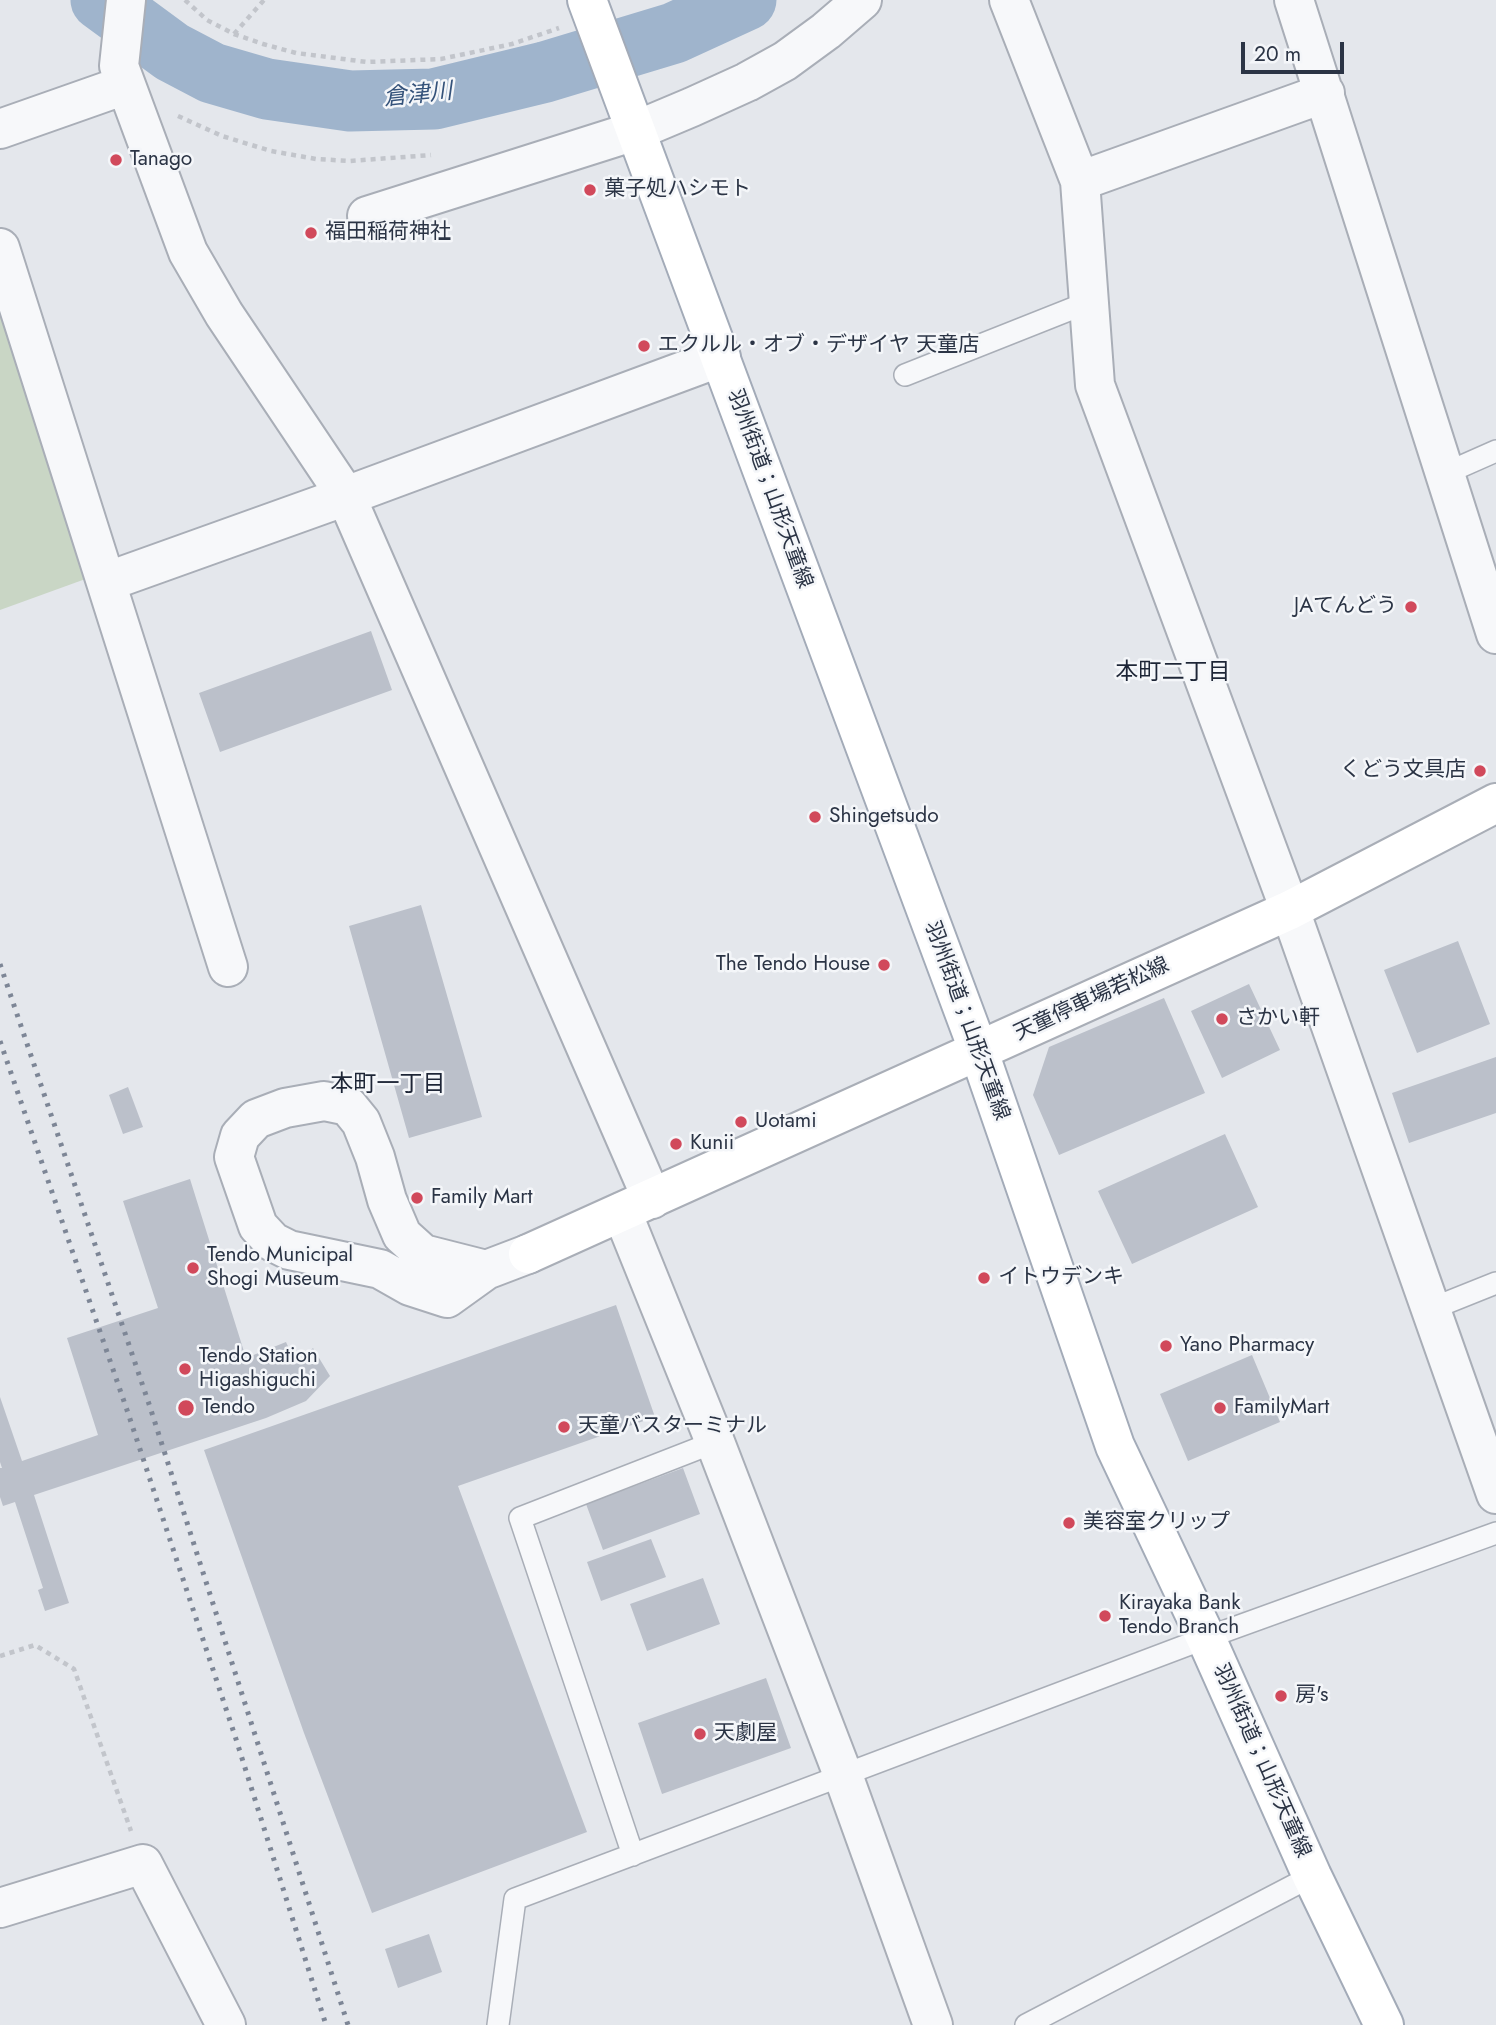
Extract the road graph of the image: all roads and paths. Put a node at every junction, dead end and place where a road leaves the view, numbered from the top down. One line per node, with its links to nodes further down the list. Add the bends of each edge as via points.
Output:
1 (126, 0): 9 (street)
2 (185, 0): 8 (path, via 207,20)
3 (264, 0): 8 (path)
4 (862, 0): 12 (street, via 785,61 747,82)
5 (1009, 0): 15 (street)
6 (1294, 0): 10 (street)
7 (592, 13): 8 (path, via 512,44 441,59 332,59); 12 (main road, 羽州街道；山形天童線)
8 (234, 34)
9 (122, 76): 13 (street); 23 (street, via 188,252 223,314)
10 (1325, 93): 15 (street); 22 (street)
11 (172, 113): 14 (path, via 222,136 316,159 360,161)
12 (632, 123): 16 (street); 19 (main road, 羽州街道；山形天童線)
13 (0, 129)
14 (440, 154)
15 (1080, 181): 18 (street)
16 (367, 216)
17 (0, 248): 24 (street)
18 (1089, 302): 20 (lane); 27 (street, via 1095,385)
19 (721, 357): 23 (street); 29 (main road, 羽州街道；山形天童線)
20 (905, 375)
21 (1496, 451): 22 (lane)
22 (1444, 474): 25 (street)
23 (346, 496): 24 (street); 30 (street)
24 (106, 582): 28 (street)
25 (1496, 634)
26 (1496, 803): 27 (main road, 天童停車場若松線)
27 (1290, 910): 29 (main road, 天童停車場若松線); 34 (street)
28 (228, 967)
29 (979, 1052): 30 (main road, 天童停車場若松線); 38 (main road, 羽州街道；山形天童線, via 1115,1446)
30 (637, 1205): 31 (main road, 天童停車場若松線); 35 (street)
31 (528, 1254): 32 (street)
32 (486, 1270): 32 (street, via 447,1298 410,1286 380,1269 289,1250 273,1242 258,1226 234,1157 240,1136 256,1119 285,1108 324,1101 348,1106 361,1122 402,1235 423,1254)
33 (1496, 1283): 34 (lane)
34 (1431, 1309): 36 (street)
35 (715, 1442): 40 (street); 41 (lane, via 520,1518)
36 (1496, 1494)
37 (1496, 1533): 38 (lane)
38 (1206, 1637): 40 (lane); 43 (main road, 羽州街道；山形天童線)
39 (0, 1656): 42 (path, via 35,1645 74,1669)
40 (843, 1775): 41 (lane); 47 (street)
41 (633, 1854): 46 (lane, via 515,1899)
42 (143, 1864): 44 (street); 45 (street)
43 (1312, 1876): 48 (lane); 49 (main road, 羽州街道；山形天童線)
44 (0, 1908)
45 (226, 2025)
46 (498, 2025)
47 (933, 2025)
48 (1026, 2025)
49 (1384, 2025)

